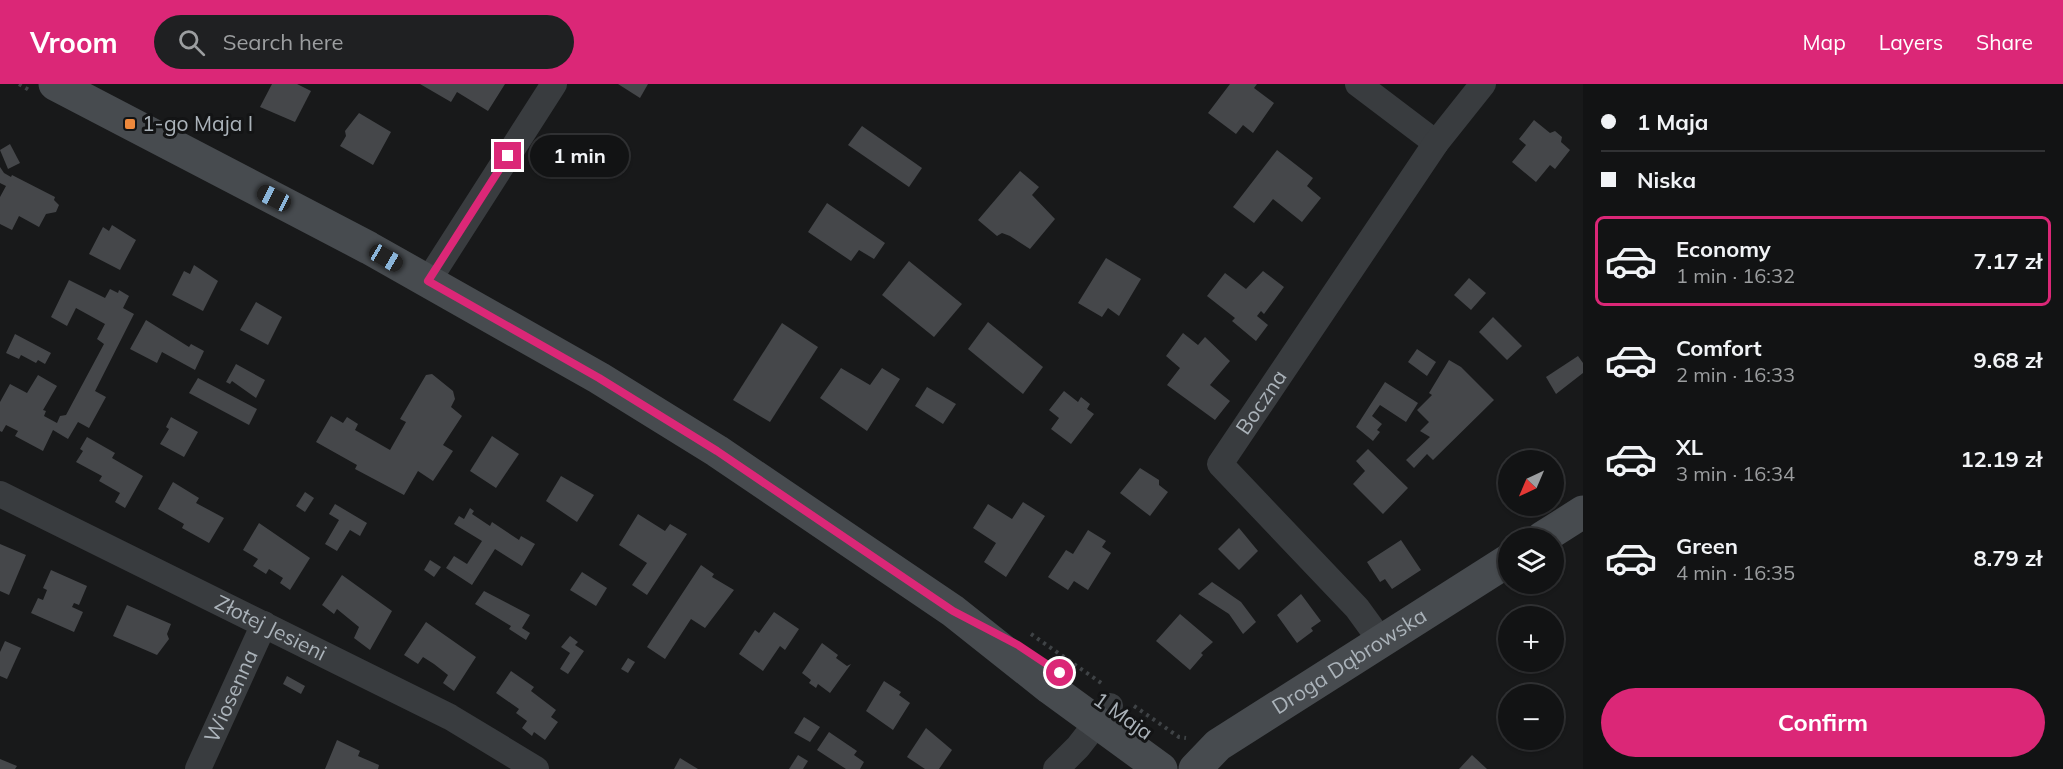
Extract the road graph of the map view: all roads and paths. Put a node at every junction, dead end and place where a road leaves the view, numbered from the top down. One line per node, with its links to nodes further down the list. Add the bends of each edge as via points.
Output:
1 (19, 84): 5 (path)
2 (554, 84): 7 (street)
3 (1358, 84): 6 (street)
4 (1483, 84): 6 (street, Boczna)
5 (47, 91): 7 (main road, 1 Maja)
6 (1436, 143): 13 (street, Boczna, via 1220,464 1357,609)
7 (428, 281): 14 (main road, 1 Maja, via 599,378 717,451 953,611 1018,645)
8 (0, 494): 12 (street, Złotej Jesieni)
9 (1583, 512): 10 (main road)
10 (1558, 528)
11 (1498, 567): 13 (main road, Droga Dąbrowska)
12 (264, 624): 16 (street, Wiosenna); 17 (street, Złotej Jesieni, via 450,717)
13 (1382, 641): 15 (main road, Droga Dąbrowska, via 1218,746)
14 (1104, 715): 15 (main road, 1 Maja); 18 (street); 19 (main road, 1 Maja)
15 (1196, 768)
16 (198, 769)
17 (536, 769)
18 (1056, 769)
19 (1161, 769)

